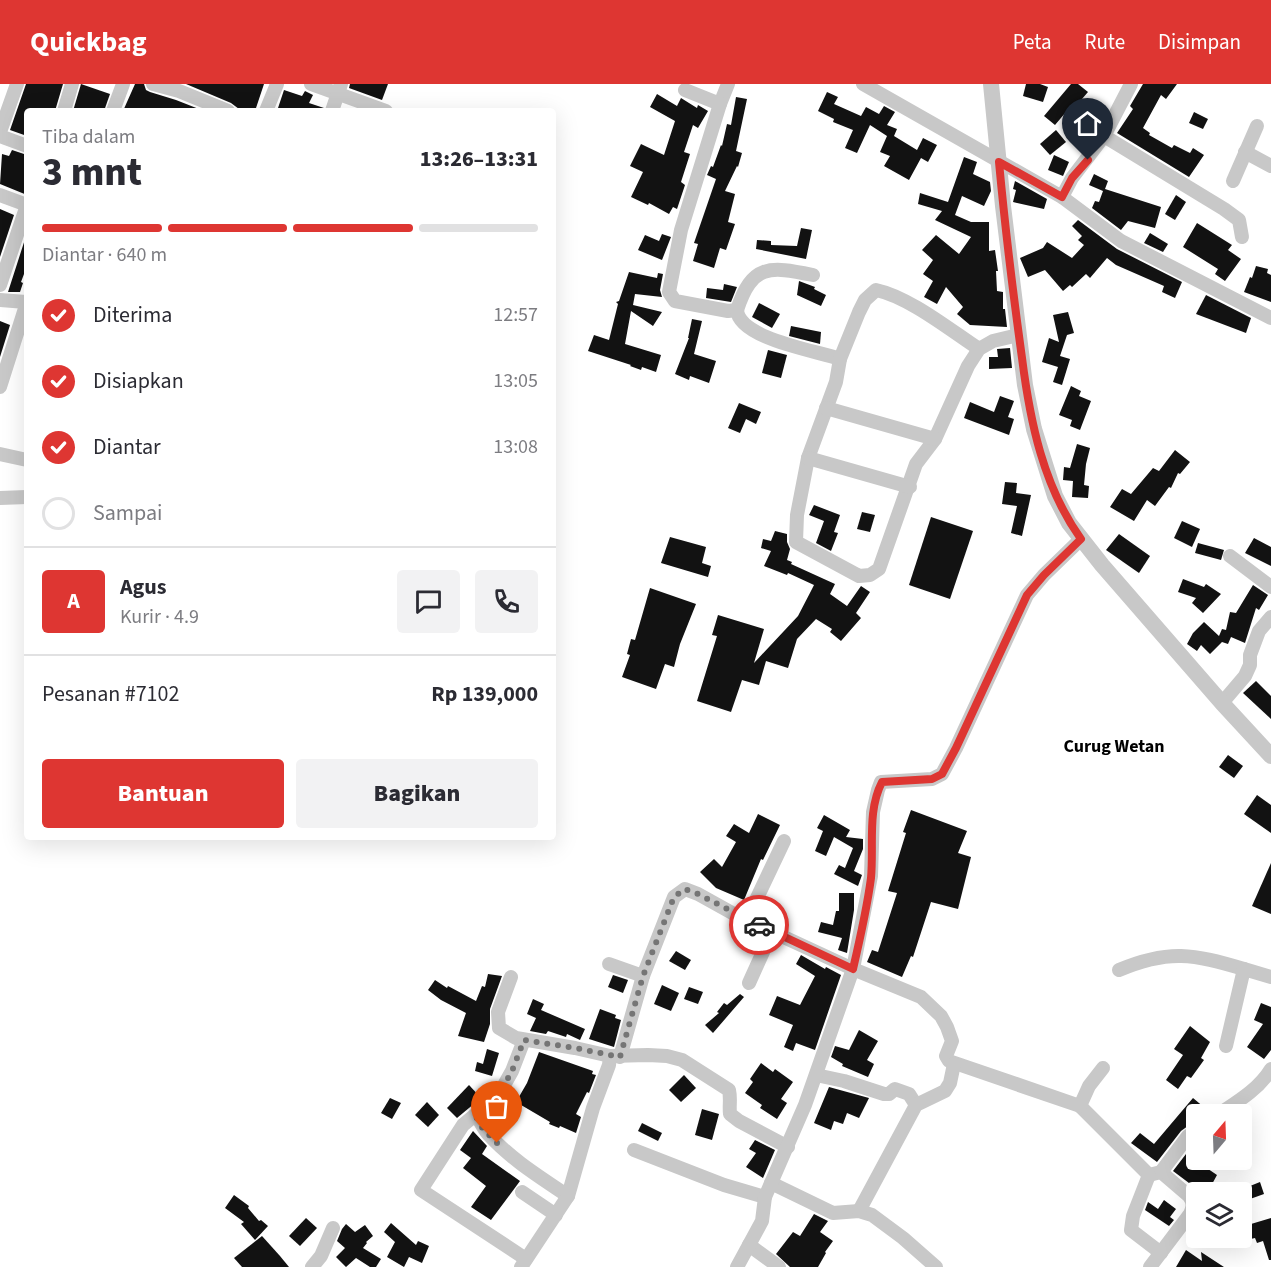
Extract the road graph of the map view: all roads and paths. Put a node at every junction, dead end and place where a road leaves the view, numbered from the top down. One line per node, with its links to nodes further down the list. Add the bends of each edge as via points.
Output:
1 (17, 84): 22 (street)
2 (72, 84): 15 (street)
3 (123, 84): 16 (street)
4 (153, 84): 11 (street)
5 (277, 84): 18 (street)
6 (311, 84): 12 (street)
7 (728, 84): 14 (street)
8 (863, 84): 26 (street)
9 (991, 84): 26 (street)
10 (1131, 84): 23 (street)
11 (180, 88): 17 (street)
12 (339, 89): 19 (street); 20 (street)
13 (685, 90): 14 (street)
14 (720, 104): 38 (street, via 681,230 669,292 675,301)
15 (65, 108)
16 (114, 108)
17 (222, 108)
18 (267, 108)
19 (333, 108)
20 (380, 108)
21 (1257, 126): 25 (street)
22 (0, 134): 24 (street)
23 (1104, 136): 30 (street); 33 (street, via 1224,208 1239,220)
24 (24, 145)
25 (1245, 152): 27 (street); 28 (street)
26 (999, 162): 30 (street); 41 (street)
27 (1271, 166)
28 (1233, 181)
29 (0, 195): 31 (street)
30 (1062, 197): 40 (street, via 1121,241)
31 (24, 204)
32 (24, 214): 35 (street)
33 (1242, 237)
34 (813, 275): 38 (street, via 792,271 760,273 748,284)
35 (0, 285)
36 (0, 300): 37 (street)
37 (24, 302)
38 (737, 310): 43 (street, via 742,321 756,332)
39 (24, 311): 44 (street)
40 (1271, 318)
41 (1018, 335): 42 (street); 53 (street, via 1042,456 1055,496)
42 (979, 349): 43 (street, via 922,312 876,290 864,300); 46 (street)
43 (840, 358): 45 (street)
44 (0, 387)
45 (826, 408): 46 (street); 48 (street)
46 (935, 439): 50 (street, via 916,464)
47 (0, 454): 49 (street)
48 (808, 458): 50 (street); 50 (street, via 796,542 859,576 879,569)
49 (24, 459)
50 (910, 487)
51 (24, 497): 52 (street)
52 (0, 498)
53 (1081, 539): 57 (street); 63 (street, via 1027,595 942,774 932,779 882,782 873,812 871,876)
54 (1230, 556): 55 (street)
55 (1271, 587)
56 (1271, 617): 57 (street, via 1259,631 1245,676)
57 (1222, 703): 58 (street)
58 (1271, 756)
59 (784, 841): 60 (street)
60 (747, 919): 61 (street); 66 (street, via 685,889 674,897)
61 (772, 932): 63 (street); 69 (street)
62 (609, 964): 66 (street)
63 (853, 969): 73 (street, via 921,997 947,1027 951,1041 946,1056); 76 (street)
64 (1244, 969): 65 (street, via 1204,957 1181,955 1144,959); 67 (street); 71 (street)
65 (1119, 970)
66 (643, 976): 72 (street)
67 (1271, 976)
68 (511, 977): 70 (street, via 498,1012 499,1028)
69 (749, 983)
70 (524, 1040): 72 (street); 80 (street, via 498,1096)
71 (1226, 1046)
72 (615, 1057): 82 (street, via 648,1055 682,1060 729,1090 730,1114); 87 (street, via 594,1108)
73 (954, 1064): 78 (street, via 945,1091); 79 (street)
74 (1103, 1068): 79 (street)
75 (1271, 1070): 77 (street)
76 (816, 1075): 78 (street, via 884,1094 895,1089 909,1094); 82 (street)
77 (1233, 1104)
78 (916, 1105): 89 (street)
79 (1080, 1106): 84 (street)
80 (475, 1115): 87 (street, via 506,1152); 94 (street, via 458,1131 421,1190)
81 (1186, 1138): 84 (street)
82 (788, 1147): 85 (street)
83 (634, 1150): 88 (street)
84 (1155, 1174): 93 (street, via 1132,1216 1131,1230); 93 (street, via 1193,1200 1190,1214)
85 (771, 1183): 88 (street); 89 (street, via 833,1213)
86 (522, 1192): 90 (street)
87 (568, 1196): 90 (street)
88 (765, 1197): 92 (street, via 762,1221)
89 (859, 1210): 98 (street, via 893,1230)
90 (556, 1215): 94 (street)
91 (333, 1228): 95 (street)
92 (749, 1245): 96 (street); 97 (street)
93 (1161, 1253): 99 (street)
94 (523, 1263)
95 (312, 1267)
96 (737, 1267)
97 (779, 1267)
98 (936, 1267)
99 (1150, 1267)

